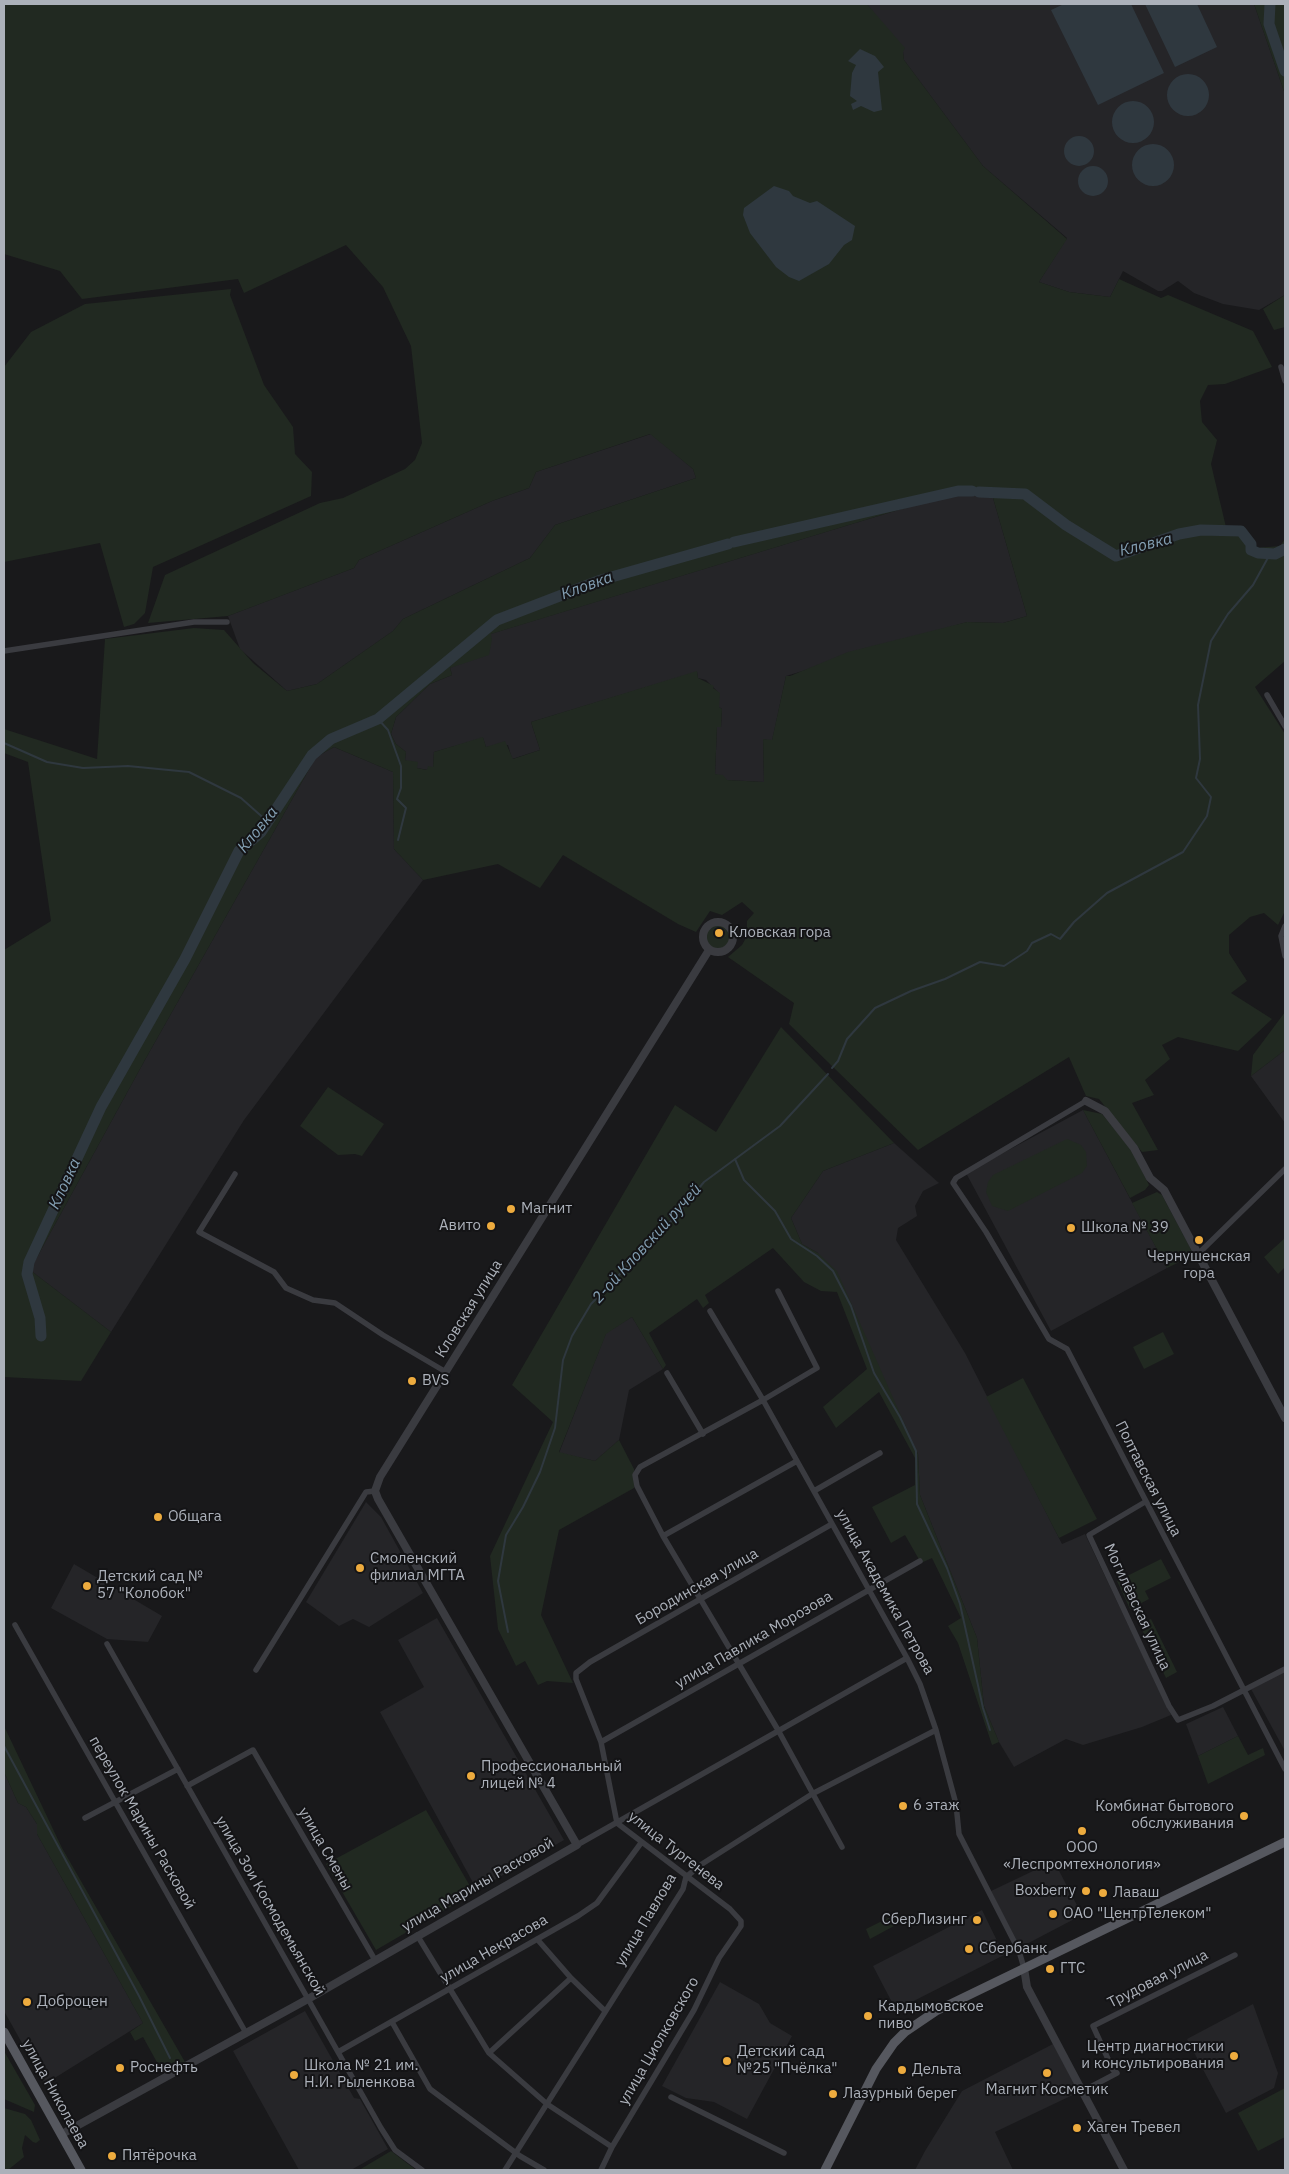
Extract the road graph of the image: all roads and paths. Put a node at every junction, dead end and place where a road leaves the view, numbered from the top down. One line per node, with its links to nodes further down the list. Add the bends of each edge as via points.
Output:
1 (1281, 367): 2 (street)
2 (1285, 381)
3 (227, 622): 4 (street, via 194,622)
4 (4, 651)
5 (1266, 695): 6 (street)
6 (1285, 726)
7 (1285, 926): 9 (street, via 1281,936)
8 (709, 950): 8 (street, via 721,952 731,945 734,934 727,924 715,921 705,928 703,940); 16 (street, Кловская улица)
9 (1285, 956)
10 (1086, 1101): 13 (street, via 1105,1111 1134,1148 1150,1178 1164,1190); 25 (street, Полтавская улица, via 956,1178 953,1183 1050,1340 1067,1349)
11 (1285, 1169): 13 (street)
12 (235, 1174): 16 (street, via 199,1232 274,1272 286,1288 313,1300 335,1303)
13 (1198, 1254): 19 (street)
14 (778, 1291): 18 (street, via 817,1368)
15 (710, 1312): 18 (street, улица Академика Петрова)
16 (446, 1372): 23 (street, Кловская улица, via 380,1477)
17 (667, 1373): 20 (street)
18 (763, 1400): 20 (street); 22 (street, улица Академика Петрова)
19 (1285, 1418)
20 (703, 1434): 27 (street, via 640,1467 635,1475 637,1486)
21 (880, 1453): 24 (street)
22 (797, 1460): 24 (street, улица Академика Петрова); 27 (street)
23 (375, 1491): 36 (street, via 366,1492); 51 (street)
24 (814, 1491): 26 (street, улица Академика Петрова)
25 (1145, 1502): 38 (street, Полтавская улица); 38 (street, Могилёвская улица, via 1089,1535 1169,1706 1178,1720)
26 (832, 1524): 29 (street, улица Академика Петрова); 30 (street, Бородинская улица)
27 (663, 1536): 30 (street)
28 (920, 1561): 29 (street, улица Павлика Морозова)
29 (868, 1589): 33 (street, улица Академика Петрова); 34 (street, улица Павлика Морозова)
30 (701, 1600): 34 (street); 37 (street, Бородинская улица)
31 (15, 1625): 46 (street, переулок Марины Расковой)
32 (107, 1644): 42 (street, улица Зои Космодемьянской)
33 (907, 1658): 39 (street, улица Марины Расковой); 40 (street, улица Академика Петрова)
34 (738, 1663): 39 (street); 41 (street, улица Павлика Морозова)
35 (1285, 1669): 38 (street)
36 (256, 1670)
37 (576, 1673): 41 (street, улица Тургенева)
38 (1244, 1690): 43 (street, Полтавская улица)
39 (778, 1730): 45 (street); 48 (street, улица Марины Расковой)
40 (936, 1730): 45 (street, улица Павлова); 59 (street, улица Академика Петрова, via 956,1804 958,1834 1019,1951)
41 (601, 1742): 48 (street, улица Тургенева)
42 (178, 1769): 44 (street, улица Зои Космодемьянской); 46 (street)
43 (1285, 1769)
44 (187, 1786): 58 (street, улица Смены, via 253,1750); 62 (street, улица Зои Космодемьянской)
45 (812, 1794): 52 (street); 53 (street, улица Павлова)
46 (116, 1802): 47 (street); 66 (street, переулок Марины Расковой)
47 (85, 1818)
48 (617, 1823): 50 (street, улица Тургенева); 51 (street, улица Марины Расковой)
49 (1285, 1842): 59 (main road)
50 (641, 1843): 53 (street, улица Тургенева); 56 (street, улица Некрасова, via 597,1903)
51 (577, 1845): 55 (street, улица Марины Расковой)
52 (842, 1846)
53 (686, 1877): 54 (street, улица Тургенева, via 734,1913); 63 (street, улица Павлова, via 683,1889)
54 (741, 1926): 73 (street, улица Циолковского, via 719,1958 694,2010)
55 (417, 1936): 58 (street, улица Марины Расковой); 61 (street)
56 (537, 1939): 60 (street); 61 (street, улица Некрасова)
57 (1235, 1955): 69 (street, Трудовая улица, via 1093,2026 1113,2070 1118,2073)
58 (376, 1960): 62 (street, улица Марины Расковой)
59 (1024, 1968): 69 (street, улица Академика Петрова, via 1027,1987); 81 (main road, via 936,2011 894,2043 876,2069)
60 (571, 1978): 63 (street); 68 (street)
61 (449, 1989): 64 (street, улица Некрасова); 68 (street)
62 (308, 1999): 66 (street, улица Марины Расковой); 67 (street, улица Зои Космодемьянской)
63 (605, 2011): 71 (street, улица Павлова)
64 (392, 2022): 67 (street, улица Некрасова); 74 (street, via 430,2089)
65 (4, 2032): 72 (main road, улица Николаева)
66 (246, 2033): 72 (street, улица Марины Расковой)
67 (338, 2052): 77 (street, улица Зои Космодемьянской, via 395,2150)
68 (489, 2053): 71 (street)
69 (1082, 2092): 82 (street, улица Академика Петрова)
70 (671, 2097): 75 (street)
71 (547, 2104): 73 (street); 74 (street, улица Павлова)
72 (62, 2134): 76 (main road, улица Николаева)
73 (612, 2147): 80 (street, улица Циолковского)
74 (517, 2152): 78 (street, улица Павлова); 79 (street)
75 (784, 2153)
76 (81, 2170)
77 (422, 2170)
78 (505, 2170)
79 (544, 2170)
80 (601, 2170)
81 (825, 2170)
82 (1124, 2170)

